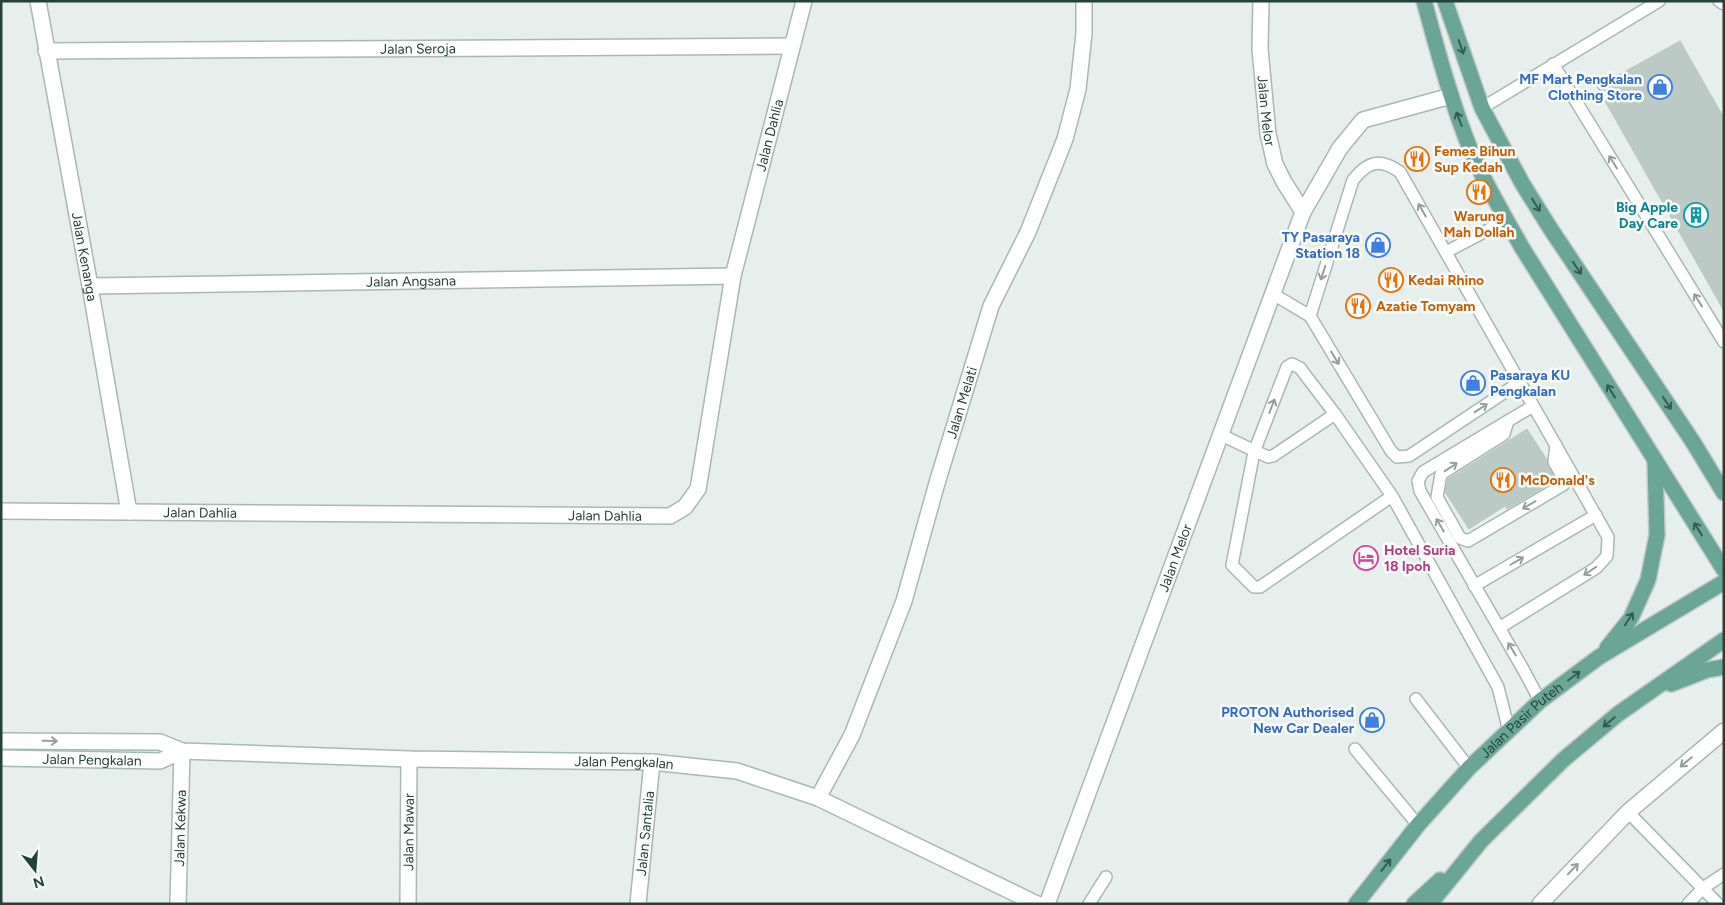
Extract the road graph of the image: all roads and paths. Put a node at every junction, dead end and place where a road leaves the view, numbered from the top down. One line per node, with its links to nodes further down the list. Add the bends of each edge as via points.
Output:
1 (38, 1): 11 (street, Jalan Kenanga)
2 (804, 1): 10 (street, Jalan Dahlia)
3 (1084, 1): 57 (street, Jalan Melati, via 1078,89 1065,139 1028,232 991,306 904,601 852,735)
4 (1260, 1): 15 (street, Jalan Melor, via 1260,49 1268,134 1275,164)
5 (1424, 1): 13 (main road)
6 (1445, 1): 14 (main road, one-way to 14)
7 (1659, 1): 12 (lane)
8 (1720, 1): 9 (lane)
9 (1724, 4)
10 (792, 46): 11 (street, Jalan Seroja); 18 (street, Jalan Dahlia)
11 (46, 51): 19 (street, Jalan Kenanga)
12 (1553, 64): 14 (lane); 22 (lane, one-way to 12)
13 (1451, 96): 15 (street, Jalan Melor, via 1363,120 1340,148); 16 (main road, one-way to 13, via 1472,152)
14 (1482, 108): 28 (main road, one-way to 28, via 1550,228)
15 (1303, 212): 20 (street, Jalan Melor)
16 (1507, 220): 17 (lane); 31 (main road, one-way to 16)
17 (1446, 252): 21 (lane, one-way to 21, via 1400,172 1388,163 1362,169 1353,180); 23 (lane)
18 (733, 276): 19 (street, Jalan Angsana); 36 (street, Jalan Dahlia, via 698,489 685,507 670,516)
19 (90, 286): 36 (street, Jalan Kenanga)
20 (1273, 294): 21 (lane); 27 (street, Jalan Melor)
21 (1310, 316): 23 (lane, one-way to 23, via 1397,457 1409,456)
22 (1724, 342)
23 (1520, 382): 24 (lane)
24 (1533, 406): 26 (lane); 29 (lane)
25 (1335, 414): 30 (lane, via 1273,456 1264,457); 30 (lane, one-way to 25, via 1287,367 1292,364 1300,368); 34 (lane)
26 (1508, 421): 29 (lane, one-way to 26, via 1554,462 1565,481 1563,485 1468,541 1460,538 1437,497 1441,474 1504,434); 40 (lane, one-way to 26, via 1420,492 1418,481 1423,472)
27 (1221, 435): 30 (lane); 68 (street, Jalan Melor)
28 (1693, 442): 32 (main road); 33 (main road)
29 (1556, 445): 37 (lane)
30 (1254, 452): 34 (lane, via 1231,563 1254,587 1260,587)
31 (1655, 461): 38 (main road, one-way to 31); 43 (main road, one-way to 31, via 1631,618 1648,580 1657,535)
32 (1724, 472)
33 (1724, 493)
34 (1392, 496): 48 (lane, via 1498,687)
35 (1, 511): 36 (street, Jalan Dahlia)
36 (129, 512)
37 (1596, 515): 40 (lane, one-way to 37); 41 (lane, one-way to 41, via 1608,537 1607,556 1596,568)
38 (1724, 570)
39 (1724, 582): 43 (main road, Jalan Pasir Puteh)
40 (1474, 586): 41 (lane)
41 (1499, 628): 47 (lane, one-way to 41)
42 (1724, 640): 45 (main road)
43 (1599, 657): 47 (main road, Jalan Pasir Puteh, one-way to 43)
44 (1724, 667): 45 (main road)
45 (1648, 692): 60 (main road, one-way to 60, via 1564,760)
46 (1416, 699): 56 (lane)
47 (1540, 701): 48 (main road, Jalan Pasir Puteh)
48 (1509, 731): 56 (main road, Jalan Pasir Puteh)
49 (1724, 731): 58 (street, one-way to 58)
50 (1, 741): 52 (street, Jalan Pengkalan, one-way to 52, via 160,742)
51 (1355, 748): 59 (lane)
52 (182, 751): 53 (street, Jalan Pengkalan, via 160,761); 54 (street, Jalan Pengkalan); 64 (street, Jalan Kekwa)
53 (1, 758)
54 (409, 759): 55 (street, Jalan Pengkalan); 65 (street, Jalan Mawar)
55 (652, 762): 57 (street, Jalan Pengkalan, via 737,771); 66 (street, Jalan Santalia)
56 (1469, 768): 59 (main road, Jalan Pasir Puteh)
57 (818, 798): 67 (street, Jalan Pengkalan)
58 (1628, 812): 63 (lane); 73 (street, one-way to 58)
59 (1418, 825): 70 (main road, Jalan Pasir Puteh, one-way to 59)
60 (1481, 841): 71 (main road); 72 (main road)
61 (1724, 874): 63 (lane)
62 (1106, 877): 69 (lane)
63 (1703, 888): 74 (lane); 75 (lane)
64 (178, 904)
65 (408, 904)
66 (638, 904)
67 (1037, 904)
68 (1047, 904)
69 (1090, 904)
70 (1356, 904)
71 (1414, 904)
72 (1430, 904)
73 (1540, 904)
74 (1688, 904)
75 (1718, 904)

